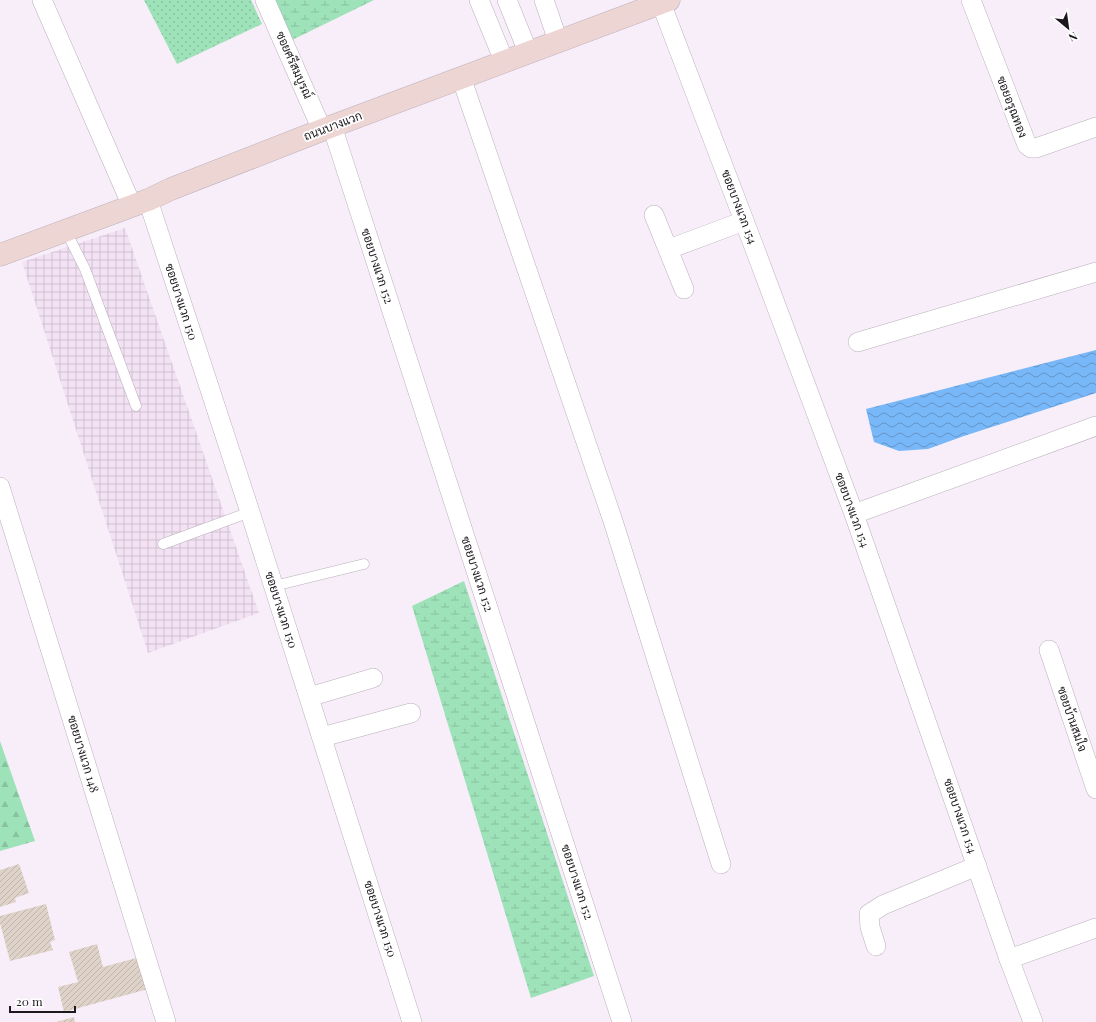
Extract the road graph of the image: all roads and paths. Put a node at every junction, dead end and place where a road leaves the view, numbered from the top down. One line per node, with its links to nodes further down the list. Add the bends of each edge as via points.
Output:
1 (42, 0): 14 (street, ซอยบางแวก 150)
2 (266, 0): 13 (street, ซอยศรีสมบูรณ์)
3 (479, 0): 10 (street)
4 (507, 0): 9 (street)
5 (544, 0): 8 (street)
6 (971, 0): 12 (street, ซอยอรุณทอง, via 1027,145 1036,148)
7 (665, 2): 8 (main road, ถนนบางแวก); 16 (street, ซอยบางแวก 154)
8 (558, 41): 9 (main road, ถนนบางแวก)
9 (528, 52): 10 (main road, ถนนบางแวก)
10 (504, 61): 11 (main road, ถนนบางแวก)
11 (461, 77): 13 (main road, ถนนบางแวก); 37 (street, via 613,521)
12 (1096, 127)
13 (327, 128): 14 (main road, ถนนบางแวก); 44 (street, ซอยบางแวก 152)
14 (140, 203): 17 (main road, ถนนบางแวก); 26 (street, ซอยบางแวก 150)
15 (654, 215): 18 (street)
16 (744, 221): 18 (street); 27 (street, ซอยบางแวก 154)
17 (66, 231): 19 (main road, ถนนบางแวก); 23 (lane, via 85,269)
18 (669, 249): 21 (street)
19 (0, 255)
20 (1096, 272): 22 (street)
21 (684, 289)
22 (858, 342)
23 (136, 406)
24 (1096, 426): 27 (street)
25 (0, 487): 42 (street, ซอยบางแวก 148)
26 (250, 512): 28 (lane); 30 (street, ซอยบางแวก 150)
27 (854, 514): 38 (street, ซอยบางแวก 154)
28 (163, 544)
29 (364, 564): 30 (lane)
30 (274, 586): 33 (street, ซอยบางแวก 150)
31 (1049, 650): 36 (street, ซอยบ้านสมใจ)
32 (373, 678): 33 (street)
33 (309, 698): 35 (street, ซอยบางแวก 150)
34 (411, 713): 35 (street)
35 (322, 737): 43 (street, ซอยบางแวก 150)
36 (1096, 789)
37 (721, 864)
38 (977, 866): 40 (street, via 871,912 870,926); 41 (street, ซอยบางแวก 154)
39 (1096, 928): 41 (street)
40 (876, 946)
41 (1009, 959): 45 (street, ซอยบางแวก 154)
42 (166, 1022)
43 (412, 1022)
44 (622, 1022)
45 (1033, 1022)

